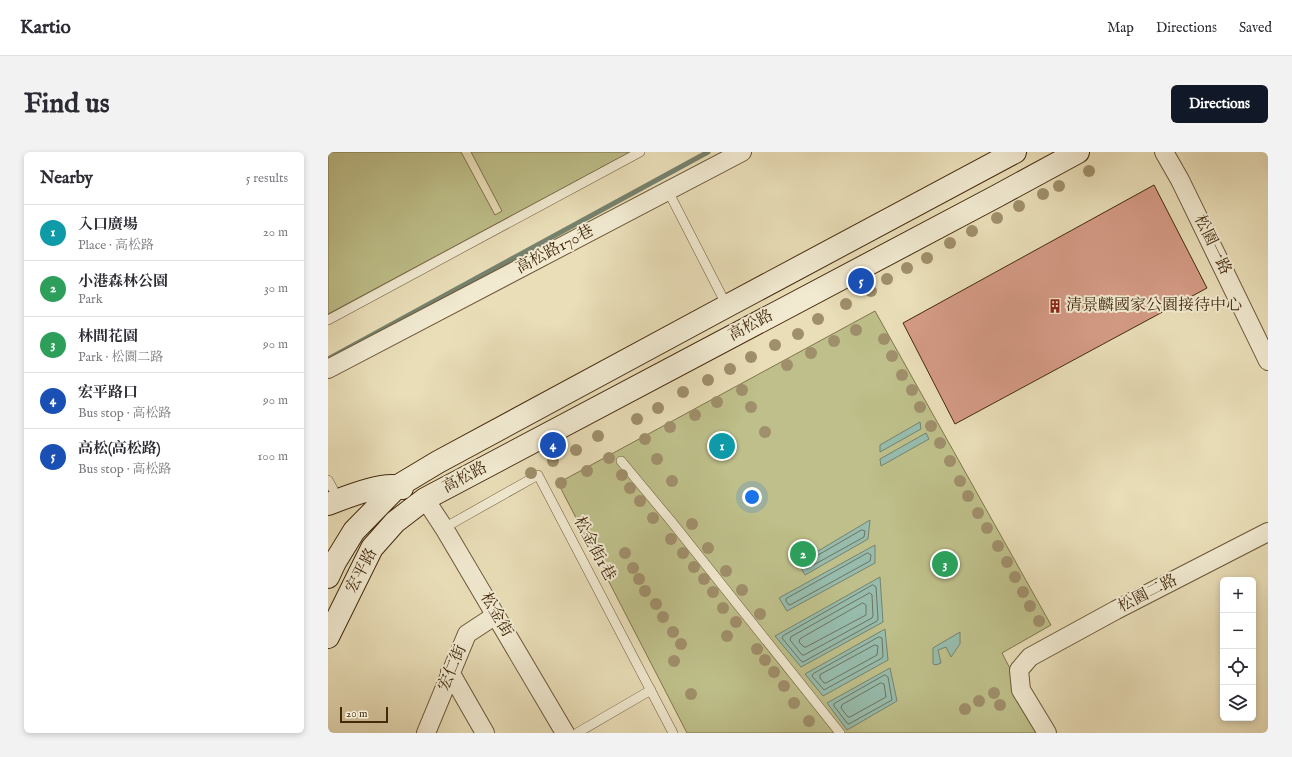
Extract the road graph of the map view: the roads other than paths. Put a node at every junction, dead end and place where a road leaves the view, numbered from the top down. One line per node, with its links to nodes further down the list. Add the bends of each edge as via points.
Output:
1 (640, 152): 8 (lane)
2 (742, 152): 6 (street, 高松路170巷)
3 (1015, 152): 7 (street, 高松路)
4 (1078, 152): 15 (street, 高松路)
5 (1164, 152): 9 (street, 松園一路)
6 (668, 191): 7 (lane); 10 (street, 高松路170巷)
7 (727, 306): 13 (street, 高松路)
8 (328, 320)
9 (1268, 361)
10 (328, 369)
11 (621, 461): 28 (lane)
12 (328, 480): 14 (lane)
13 (398, 486): 14 (street); 15 (street); 18 (street, 宏平路, via 354,531)
14 (330, 497)
15 (425, 499): 16 (street, 松金街); 20 (street, 宏平路, via 396,522 372,548)
16 (444, 528): 19 (street, 松金街); 22 (lane, 松金街1巷, via 538,475)
17 (1268, 532): 29 (street, 松園二路, via 1030,657 1019,670 1021,690)
18 (328, 577)
19 (496, 615): 21 (street, 宏仁街, via 467,634); 25 (street, 松金街)
20 (328, 637)
21 (450, 672): 23 (street, 宏仁街); 24 (street)
22 (651, 690): 26 (lane); 27 (lane, 松金街1巷)
23 (426, 733)
24 (485, 733)
25 (565, 733)
26 (577, 733)
27 (673, 733)
28 (840, 733)
29 (1046, 733)

